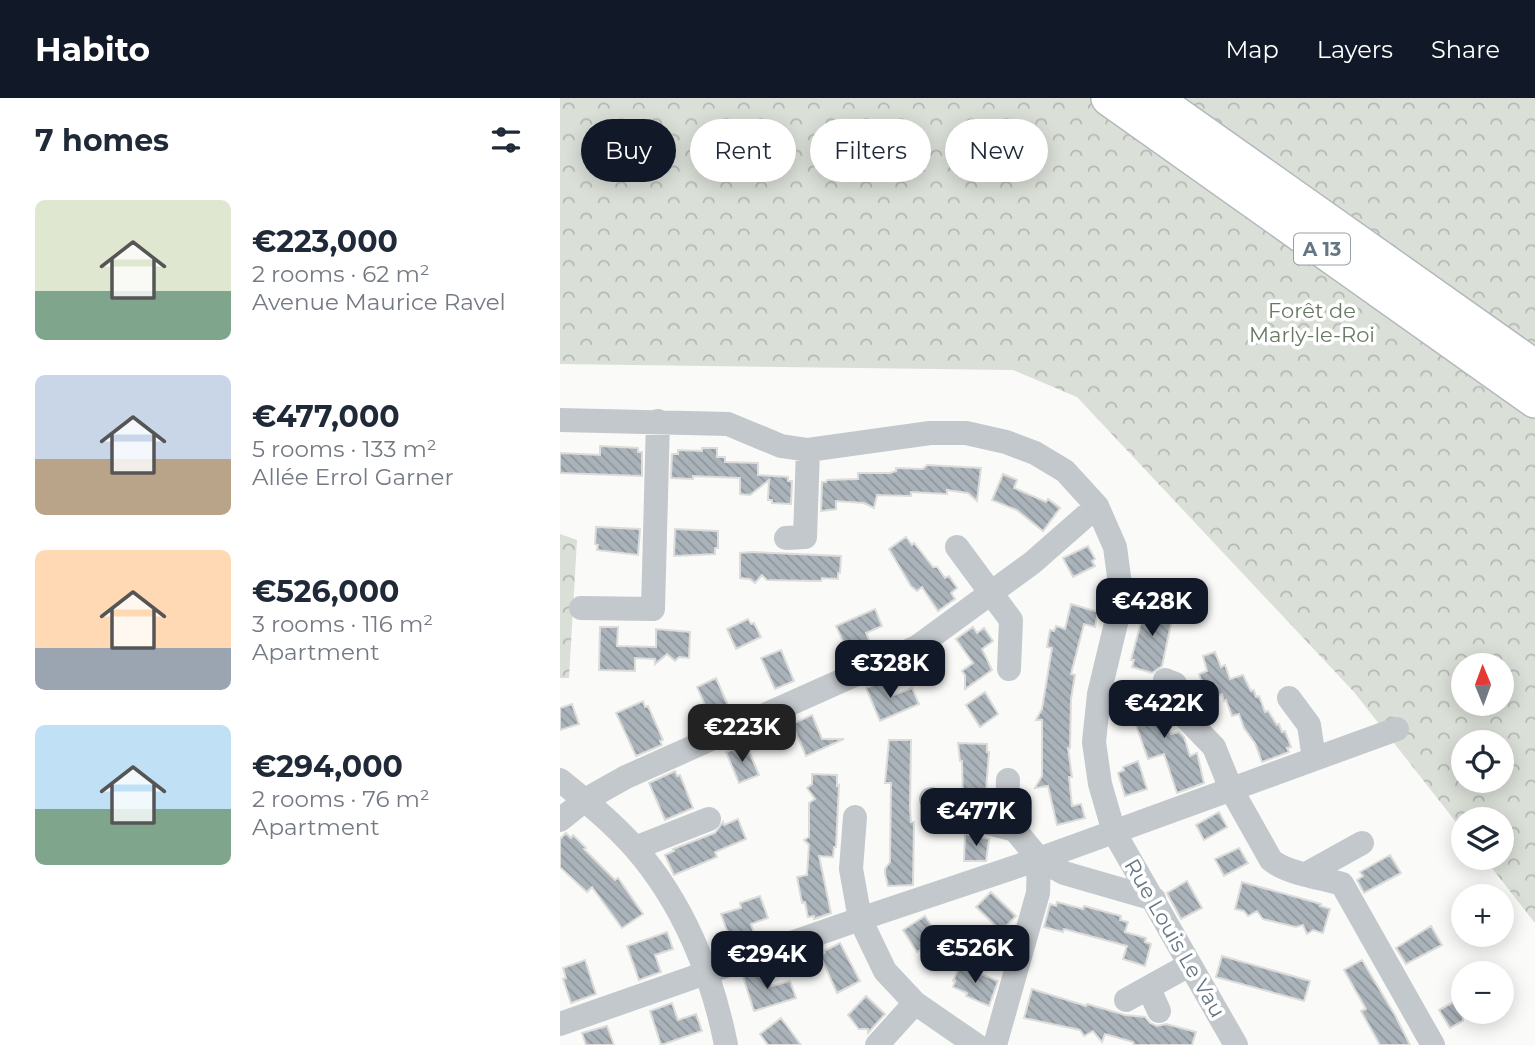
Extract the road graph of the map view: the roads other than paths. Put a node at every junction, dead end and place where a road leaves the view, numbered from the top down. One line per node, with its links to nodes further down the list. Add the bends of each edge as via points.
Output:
1 (1109, 98): 4 (highway, A 13)
2 (1153, 98): 3 (highway, A 13)
3 (1535, 368)
4 (1535, 400)
5 (560, 421): 6 (street, Rue Louis Le Vau)
6 (658, 421): 7 (street, Rue Louis Le Vau, via 728,424 780,446); 12 (street, via 653,609)
7 (808, 450): 8 (street, Rue Louis Le Vau, via 930,433 966,433 1035,453 1065,471); 9 (street, via 806,537)
8 (1097, 506): 11 (street); 27 (street, Rue Louis Le Vau, via 1115,547 1120,584 1094,741)
9 (786, 537)
10 (957, 547): 11 (street)
11 (990, 595): 13 (street, via 1011,620); 22 (street, via 917,647)
12 (581, 608)
13 (1009, 669)
14 (1165, 680): 20 (street, via 1175,684 1186,718 1214,747)
15 (1289, 698): 17 (street, via 1309,725)
16 (1396, 729): 17 (street)
17 (1314, 759): 20 (street)
18 (560, 780): 22 (street)
19 (1008, 780): 26 (street)
20 (1231, 789): 27 (street); 31 (street, via 1270,860)
21 (931, 799): 26 (street, via 937,810)
22 (584, 800): 25 (street); 29 (street)
23 (855, 817): 33 (street, via 851,869)
24 (709, 819): 29 (street)
25 (560, 820)
26 (1007, 827): 30 (street, via 1019,833)
27 (1114, 832): 30 (street); 32 (street, Rue Louis Le Vau)
28 (1362, 843): 31 (street)
29 (635, 848): 35 (street, via 678,910)
30 (1039, 859): 32 (street, via 1064,873); 33 (street); 42 (street, via 1038,893)
31 (1306, 874): 44 (street, via 1342,884)
32 (1154, 899): 34 (street, Rue Louis Le Vau)
33 (860, 919): 35 (street); 37 (street, via 885,971)
34 (1189, 965): 36 (street, via 1154,1000); 43 (street, Rue Louis Le Vau)
35 (706, 973): 38 (street); 39 (street)
36 (1126, 1000)
37 (915, 1003): 40 (street); 41 (street)
38 (560, 1024)
39 (726, 1045)
40 (877, 1045)
41 (976, 1045)
42 (995, 1045)
43 (1236, 1045)
44 (1433, 1045)

